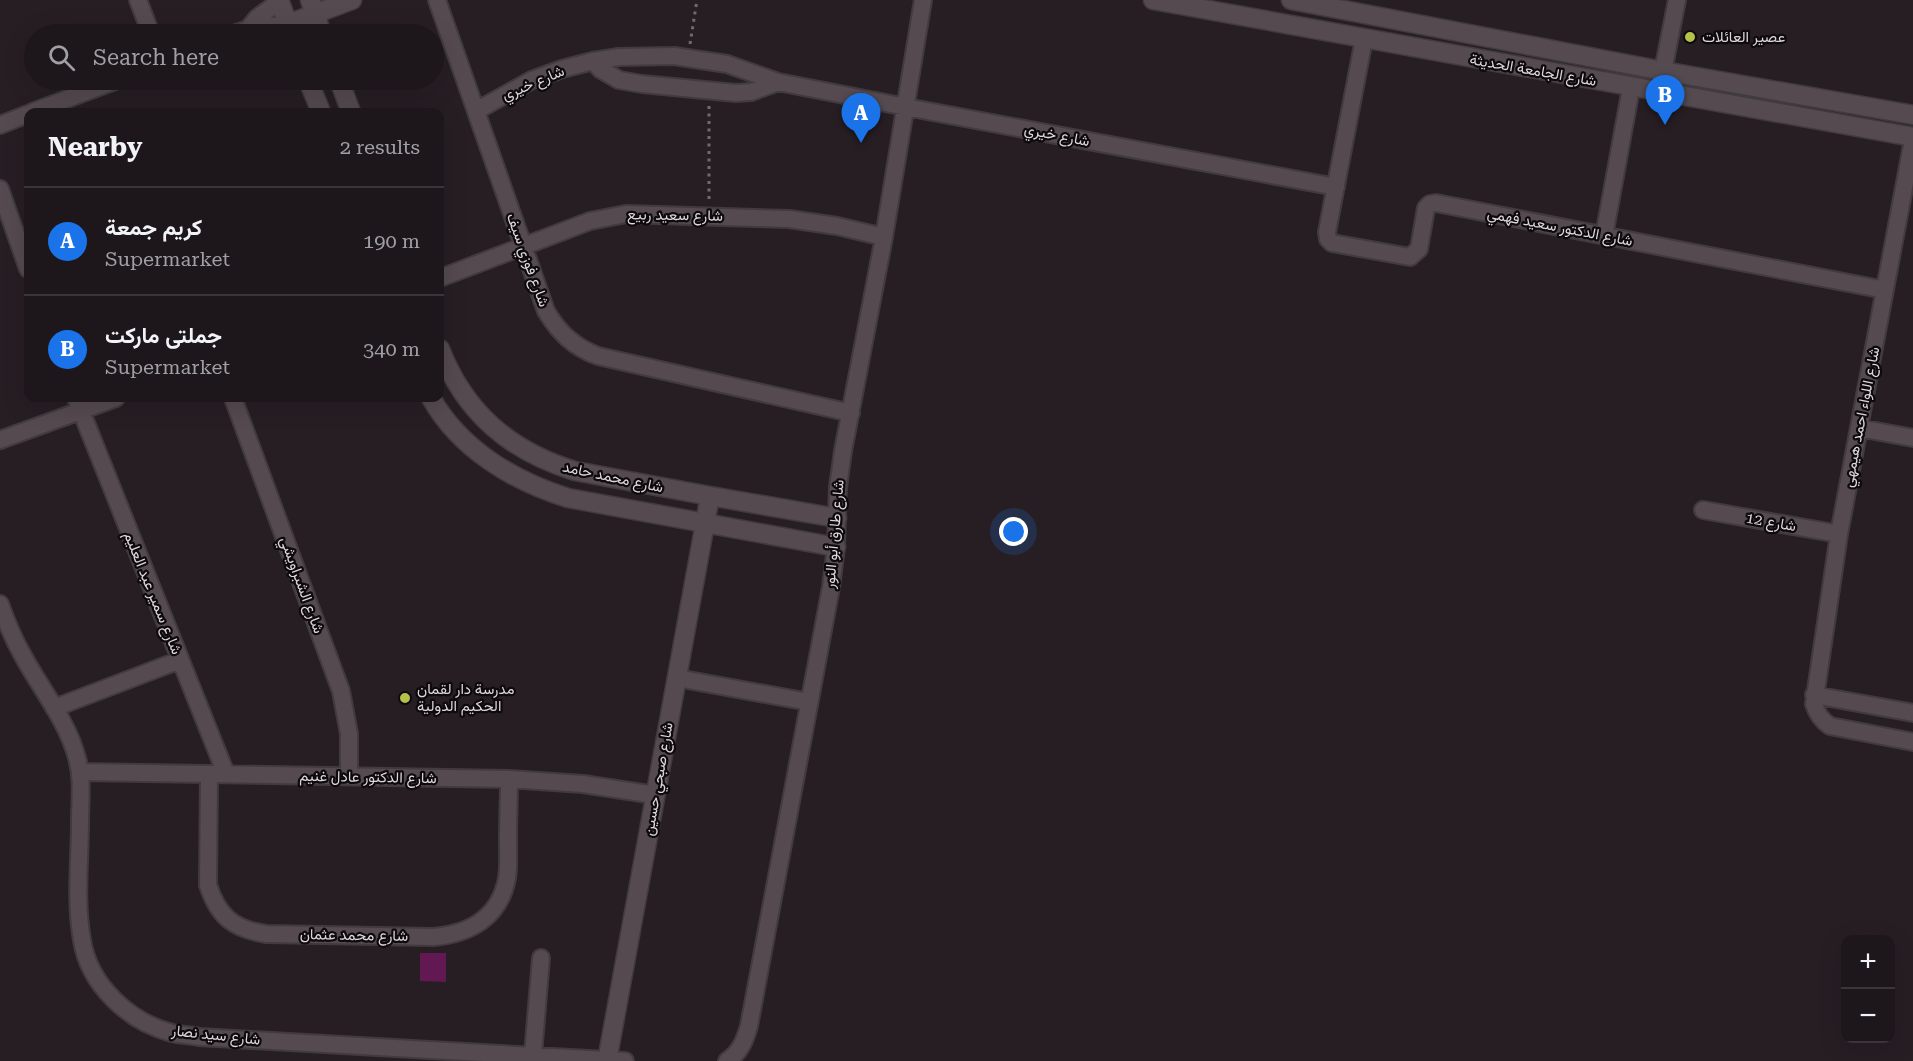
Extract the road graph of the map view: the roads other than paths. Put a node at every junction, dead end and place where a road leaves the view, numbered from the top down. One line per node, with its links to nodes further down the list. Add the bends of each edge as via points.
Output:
1 (138, 0): 10 (street)
2 (281, 0): 11 (street); 12 (street)
3 (352, 0): 9 (street)
4 (437, 0): 29 (street, شارع فوزي سيف)
5 (923, 0): 25 (street, شارع طارق أبو النور)
6 (1153, 0): 16 (street, شارع الجامعة الحديثة)
7 (1291, 0): 15 (street, شارع الجامعة الحديثة)
8 (1677, 0): 19 (street)
9 (312, 7): 13 (street); 14 (street)
10 (147, 24)
11 (250, 24)
12 (288, 24)
13 (295, 24)
14 (318, 24)
15 (1422, 25): 17 (street); 19 (street, شارع الجامعة الحديثة)
16 (1364, 39): 17 (street, شارع الجامعة الحديثة); 34 (street)
17 (1418, 48): 21 (street, شارع الجامعة الحديثة)
18 (593, 61): 20 (street, شارع خيري, via 646,55 688,57 727,64); 20 (street, via 619,80 709,91 751,92); 29 (street, شارع خيري, via 532,80)
19 (1664, 71): 31 (street, شارع الجامعة الحديثة)
20 (778, 82): 25 (street, شارع خيري)
21 (1632, 88): 33 (street, شارع الجامعة الحديثة); 36 (street)
22 (91, 90): 26 (street)
23 (312, 90): 27 (street)
24 (343, 90): 28 (street)
25 (906, 107): 34 (street, شارع خيري); 37 (street, شارع طارق أبو النور)
26 (43, 108)
27 (319, 108)
28 (350, 108)
29 (476, 111): 38 (street, شارع فوزي سيف)
30 (24, 115): 32 (street)
31 (1913, 115)
32 (0, 125)
33 (1913, 139): 41 (street, شارع اللواء احمد هيمهي)
34 (1336, 187): 36 (street, شارع الدكتور سعيد فهمي, via 1330,241 1382,253 1406,257 1417,252 1425,210 1433,203)
35 (0, 189): 39 (street)
36 (1604, 236): 41 (street, شارع الدكتور سعيد فهمي)
37 (884, 237): 38 (street, شارع سعيد ربيع, via 813,222 651,213 590,221); 46 (street, شارع طارق أبو النور)
38 (522, 246): 40 (street, شارع سعيد ربيع); 46 (street, شارع فوزي سيف, via 553,323 585,351)
39 (24, 257)
40 (444, 276)
41 (1885, 290): 47 (street, شارع اللواء احمد هيمهي)
42 (444, 358): 50 (street, شارع محمد حامد, via 457,387 477,412 500,433 536,456 575,471)
43 (234, 402): 67 (street, شارع الشبراويشي, via 341,691 349,734)
44 (433, 402): 53 (street, شارع محمد حامد, via 482,456 522,482 568,498)
45 (78, 404): 49 (street); 57 (street, شارع سمير عبد العليم)
46 (850, 413): 52 (street, شارع طارق أبو النور)
47 (1859, 428): 48 (street); 54 (street, شارع اللواء احمد هيمهي)
48 (1913, 438)
49 (0, 440)
50 (710, 496): 52 (street, شارع محمد حامد); 53 (street, شارع صبحي حسين)
51 (1703, 510): 54 (street, شارع 12)
52 (837, 518): 55 (street, شارع طارق أبو النور)
53 (705, 524): 55 (street, شارع محمد حامد); 58 (street, شارع صبحي حسين)
54 (1839, 534): 59 (street, شارع اللواء احمد هيمهي)
55 (836, 547): 60 (street, شارع طارق أبو النور)
56 (1, 610): 61 (street, شارع سيد نصار)
57 (180, 660): 61 (street); 66 (street, شارع سمير عبد العليم)
58 (677, 678): 60 (street); 69 (street, شارع صبحي حسين)
59 (1814, 695): 62 (street); 63 (street, via 1817,713 1830,726)
60 (809, 702): 73 (street, شارع طارق أبو النور, via 746,1039)
61 (54, 708): 64 (street, شارع سيد نصار, via 73,746)
62 (1913, 713)
63 (1913, 742)
64 (80, 772): 65 (street, شارع الدكتور عادل غنيم); 71 (street, شارع سيد نصار, via 82,942 91,968 124,1010 172,1033 199,1037)
65 (209, 774): 66 (street, شارع الدكتور عادل غنيم); 68 (street, شارع محمد عثمان, via 208,885 213,901 235,924 266,934 421,936 467,930 488,914 503,893 507,876)
66 (226, 774): 67 (street, شارع الدكتور عادل غنيم)
67 (349, 777): 68 (street, شارع الدكتور عادل غنيم)
68 (509, 779): 69 (street, شارع الدكتور عادل غنيم, via 583,784)
69 (655, 795): 72 (street, شارع صبحي حسين)
70 (542, 958): 71 (street)
71 (533, 1055): 72 (street, شارع سيد نصار)
72 (613, 1060)
73 (727, 1061)

